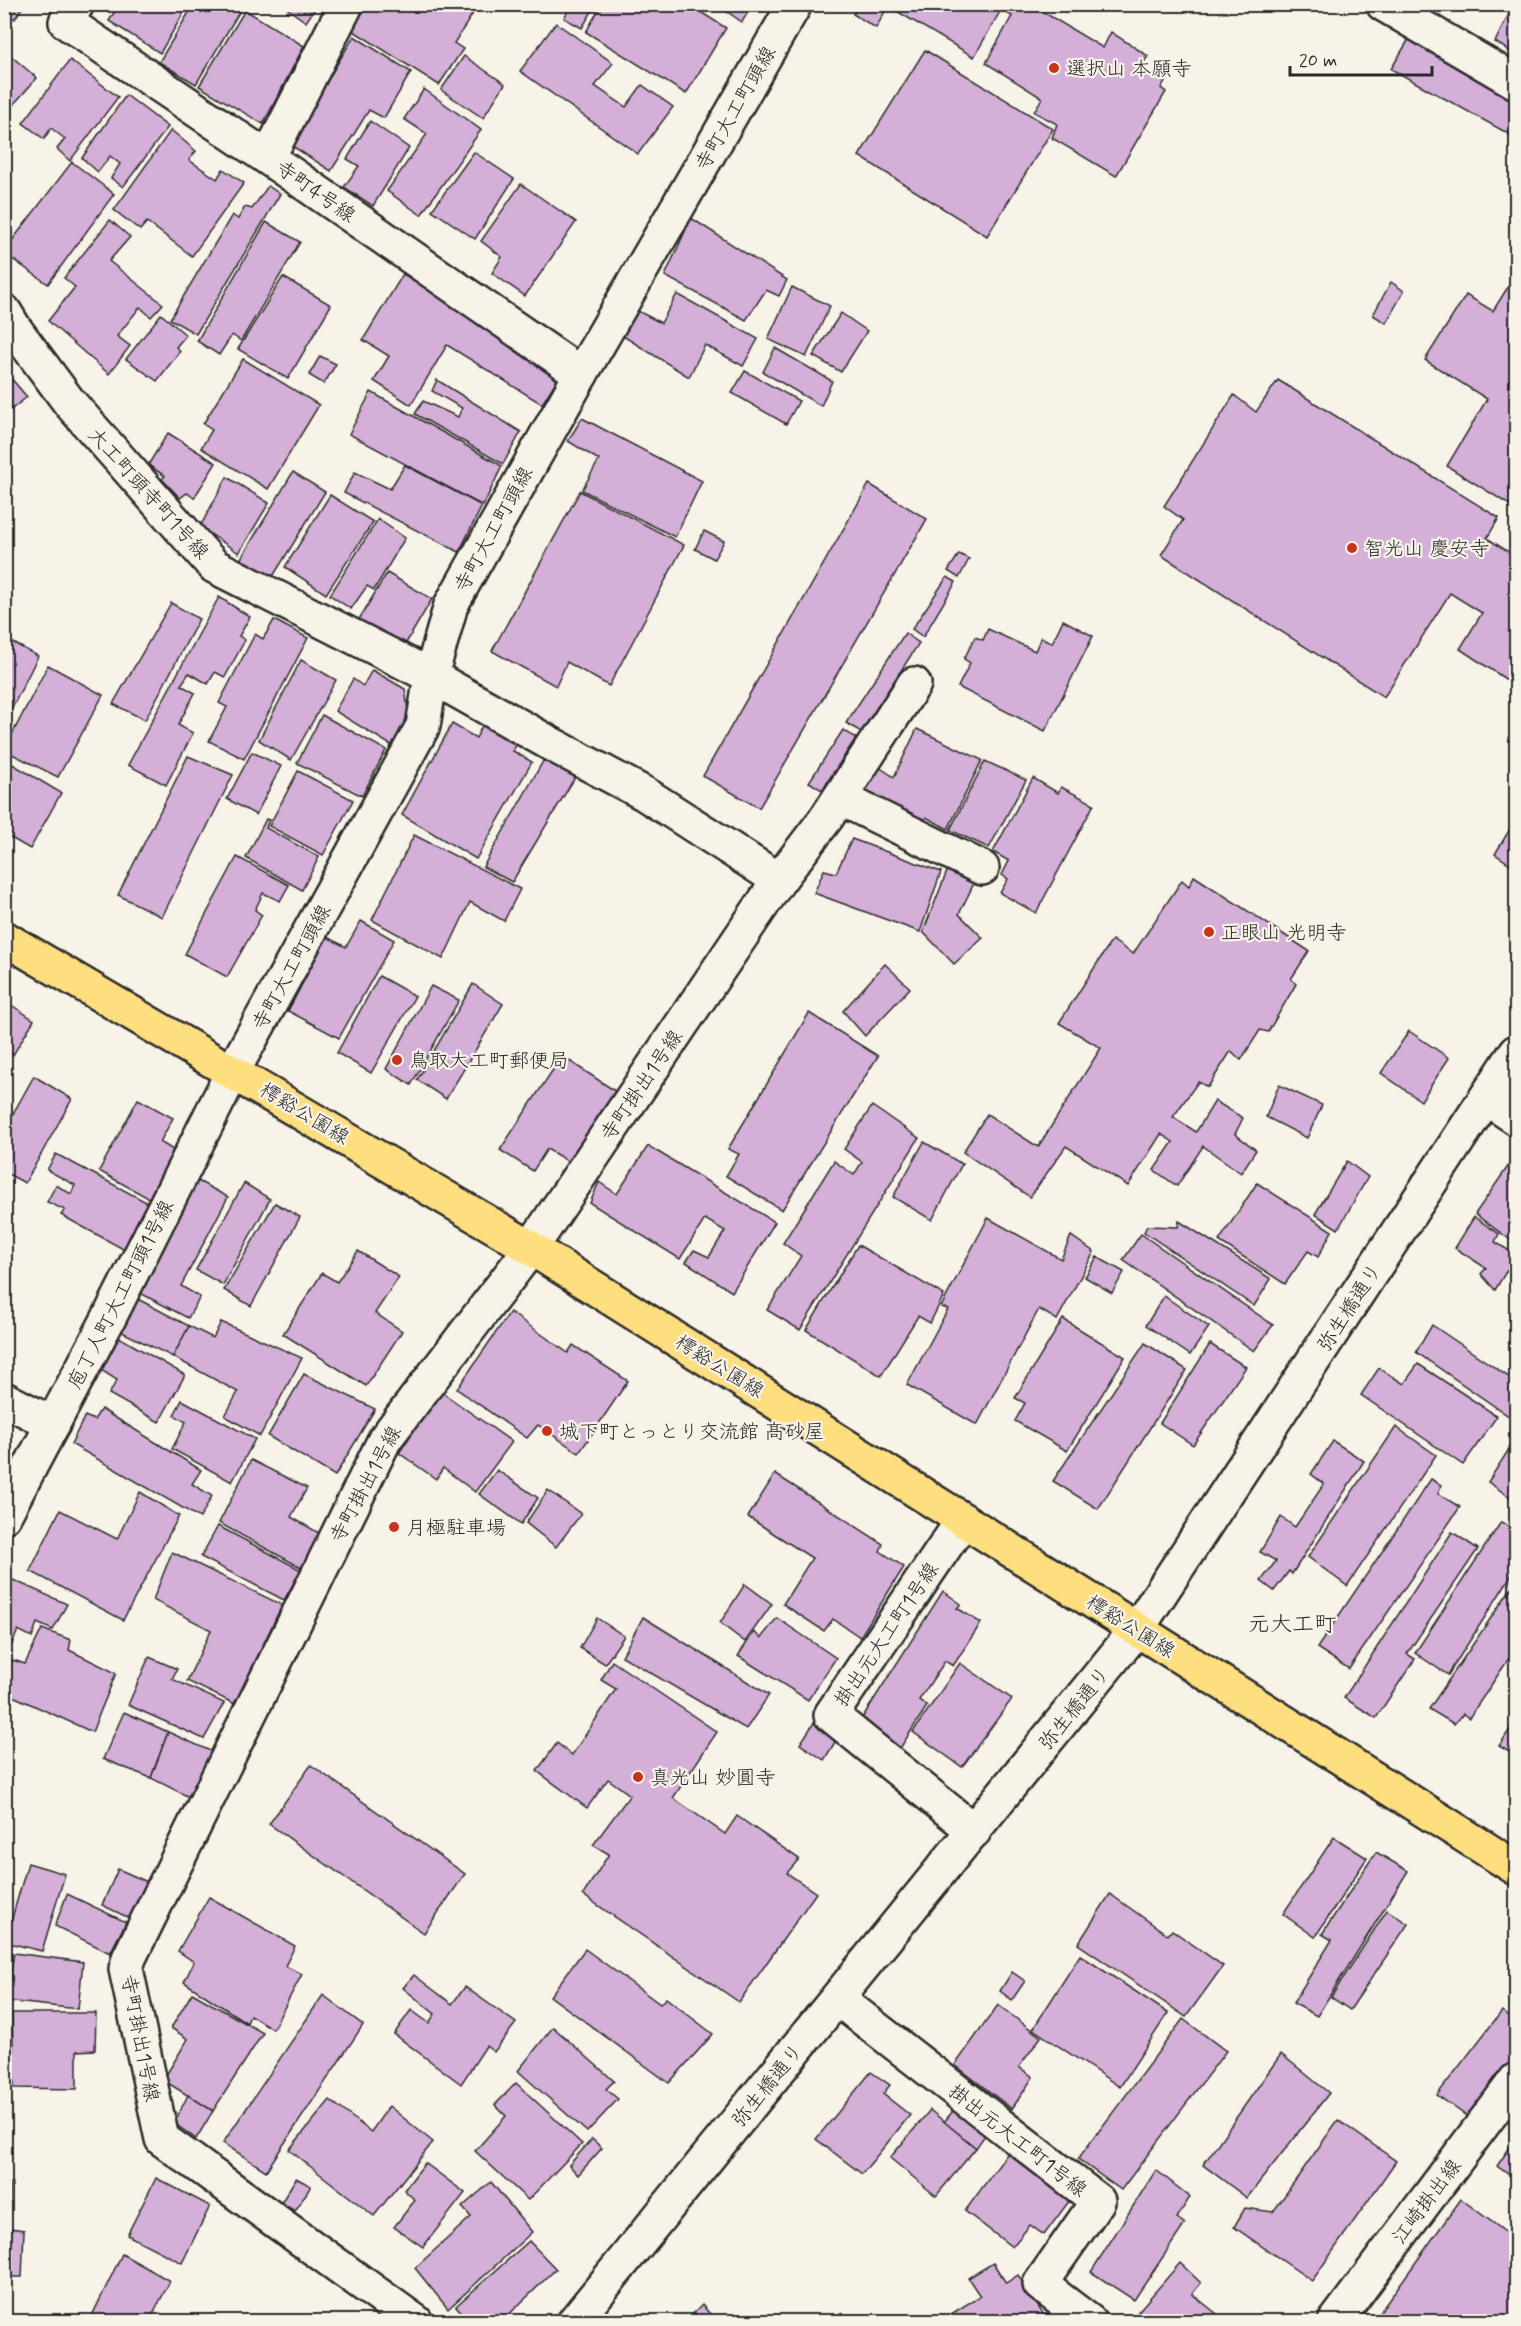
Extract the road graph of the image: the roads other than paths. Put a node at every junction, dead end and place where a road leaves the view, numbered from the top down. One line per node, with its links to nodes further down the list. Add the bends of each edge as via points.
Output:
1 (77, 4): 6 (street, 寺町4号線, via 66,22)
2 (795, 4): 8 (street, 寺町大工町頭線)
3 (1383, 4): 5 (street)
4 (346, 5): 6 (street)
5 (1516, 82)
6 (268, 158): 8 (street, 寺町4号線)
7 (4, 311): 9 (street, 大工町頭寺町1号線, via 69,402 214,566)
8 (581, 374): 9 (street, 寺町大工町頭線, via 451,605)
9 (431, 676): 13 (street, via 645,794); 16 (street, 寺町大工町頭線, via 423,726)
10 (914, 684): 11 (street, 寺町掛出1号線)
11 (840, 798): 12 (street); 13 (street, 寺町掛出1号線)
12 (982, 868)
13 (779, 880): 19 (street, 寺町掛出1号線)
14 (4, 938): 16 (main road, 樗谿公園線)
15 (1516, 1052): 17 (street, 弥生橋通り)
16 (233, 1071): 19 (main road, 樗谿公園線); 21 (street, 庖丁人町大工町頭1号線)
17 (1486, 1098): 18 (street); 24 (street, 弥生橋通り)
18 (1516, 1118)
19 (531, 1248): 23 (main road, 樗谿公園線); 29 (street, 寺町掛出1号線, via 385,1439 126,1969 162,2139)
20 (4, 1399): 21 (street)
21 (54, 1424): 22 (street, 庖丁人町大工町頭1号線)
22 (4, 1516)
23 (963, 1520): 24 (main road, 樗谿公園線); 25 (street, 掛出元大工町1号線, via 831,1715)
24 (1137, 1629): 25 (street, 弥生橋通り); 26 (main road, 樗谿公園線)
25 (974, 1831): 27 (street, 弥生橋通り)
26 (1516, 1868)
27 (838, 1999): 30 (street, 弥生橋通り); 31 (street, 掛出元大工町1号線, via 1098,2201 1040,2284)
28 (1516, 2080): 32 (street, 江崎掛出線)
29 (416, 2322)
30 (574, 2322)
31 (1090, 2322)
32 (1335, 2322)

